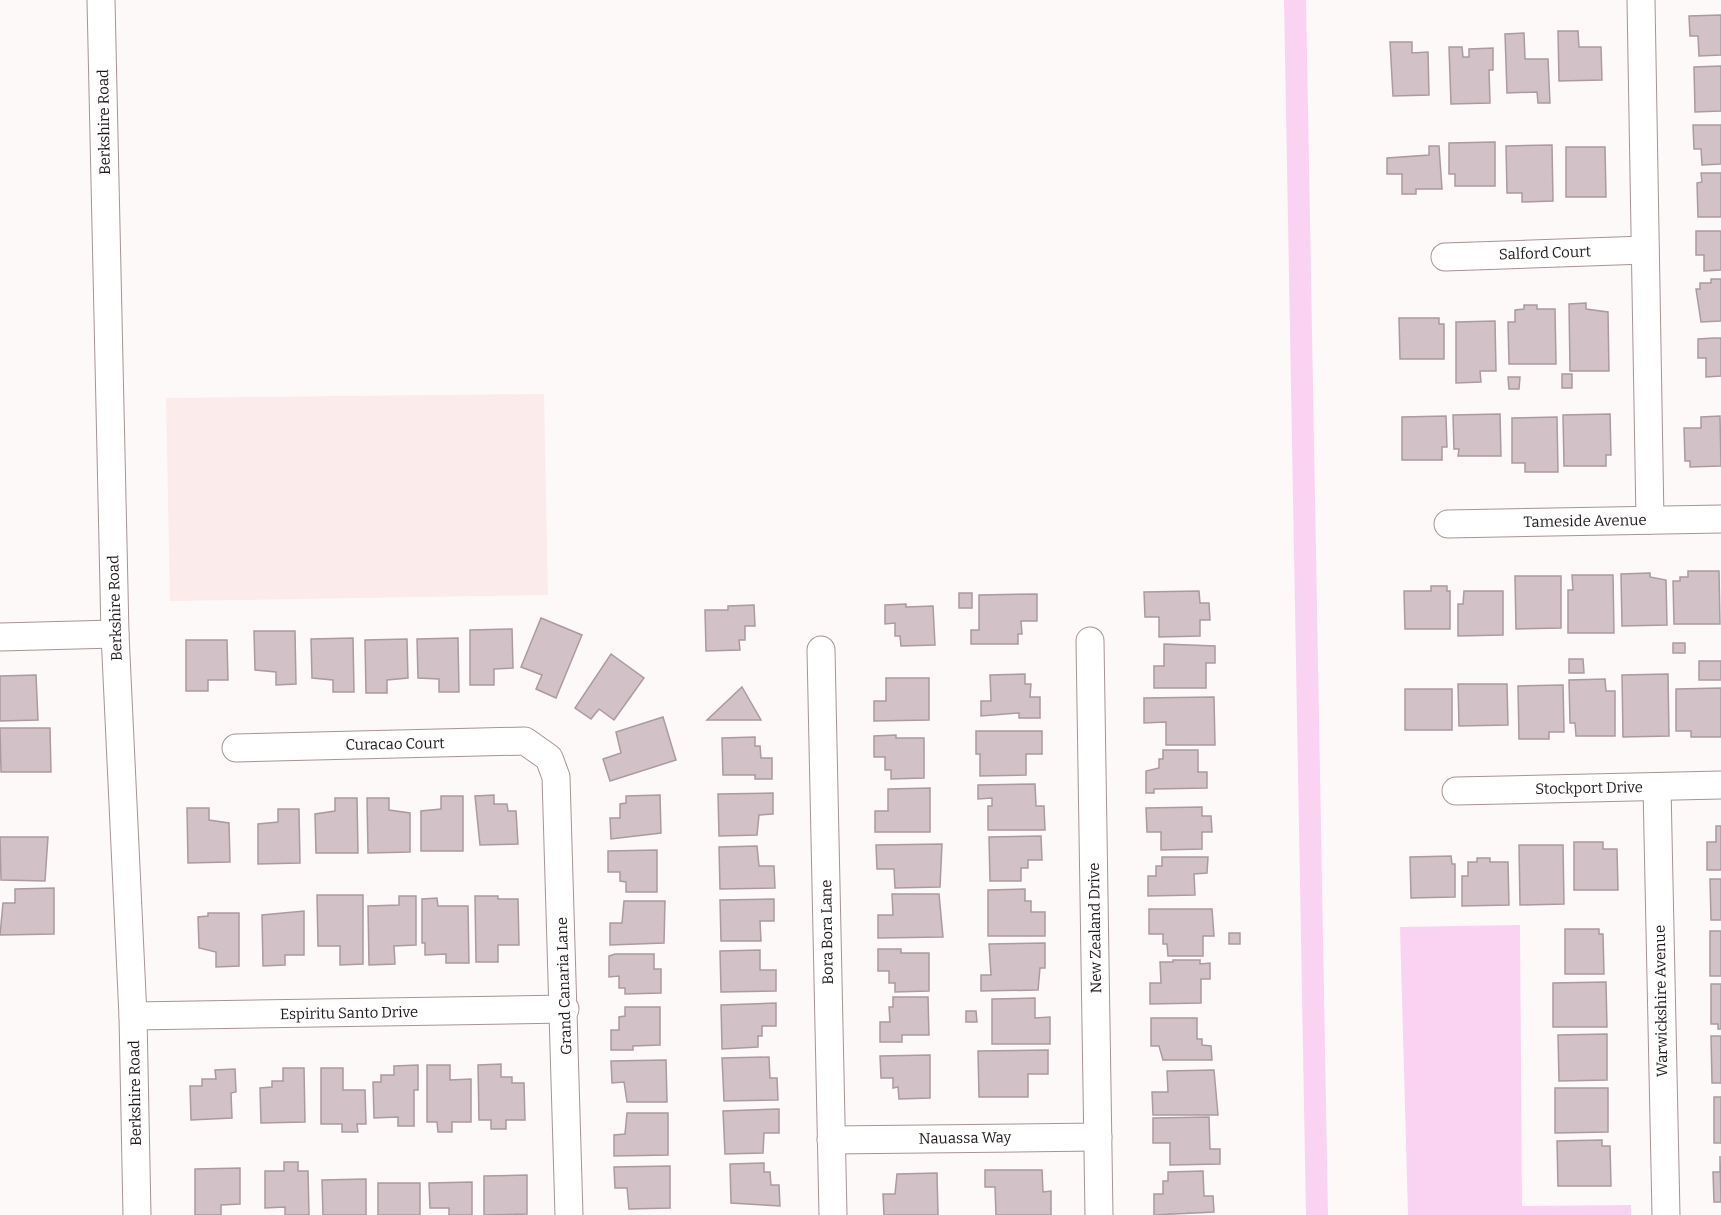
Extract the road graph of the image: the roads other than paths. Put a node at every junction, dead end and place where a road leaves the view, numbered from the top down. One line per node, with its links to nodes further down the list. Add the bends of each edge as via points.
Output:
1 (101, 0): 8 (street, Berkshire Road)
2 (1641, 0): 3 (street)
3 (1645, 250): 4 (street, Salford Court); 6 (street)
4 (1445, 256)
5 (1721, 519): 6 (street, Tameside Avenue)
6 (1650, 520): 7 (street, Tameside Avenue)
7 (1448, 524)
8 (115, 634): 9 (street); 18 (street, Berkshire Road)
9 (0, 637)
10 (1090, 641): 19 (street, New Zealand Drive)
11 (821, 650): 20 (street, Bora Bora Lane)
12 (236, 748): 13 (street, Curacao Court, via 525,741)
13 (549, 758): 17 (street, Grand Canaria Lane, via 556,777)
14 (1721, 785): 15 (street, Stockport Drive)
15 (1657, 787): 16 (street, Stockport Drive); 25 (street, Warwickshire Avenue)
16 (1456, 791)
17 (565, 1009): 18 (street, Espiritu Santo Drive); 22 (street, Grand Canaria Lane)
18 (133, 1016): 21 (street, Berkshire Road)
19 (1098, 1137): 20 (street, Nauassa Way); 24 (street, New Zealand Drive)
20 (831, 1140): 23 (street, Bora Bora Lane)
21 (137, 1215)
22 (569, 1215)
23 (833, 1215)
24 (1099, 1215)
25 (1666, 1215)

